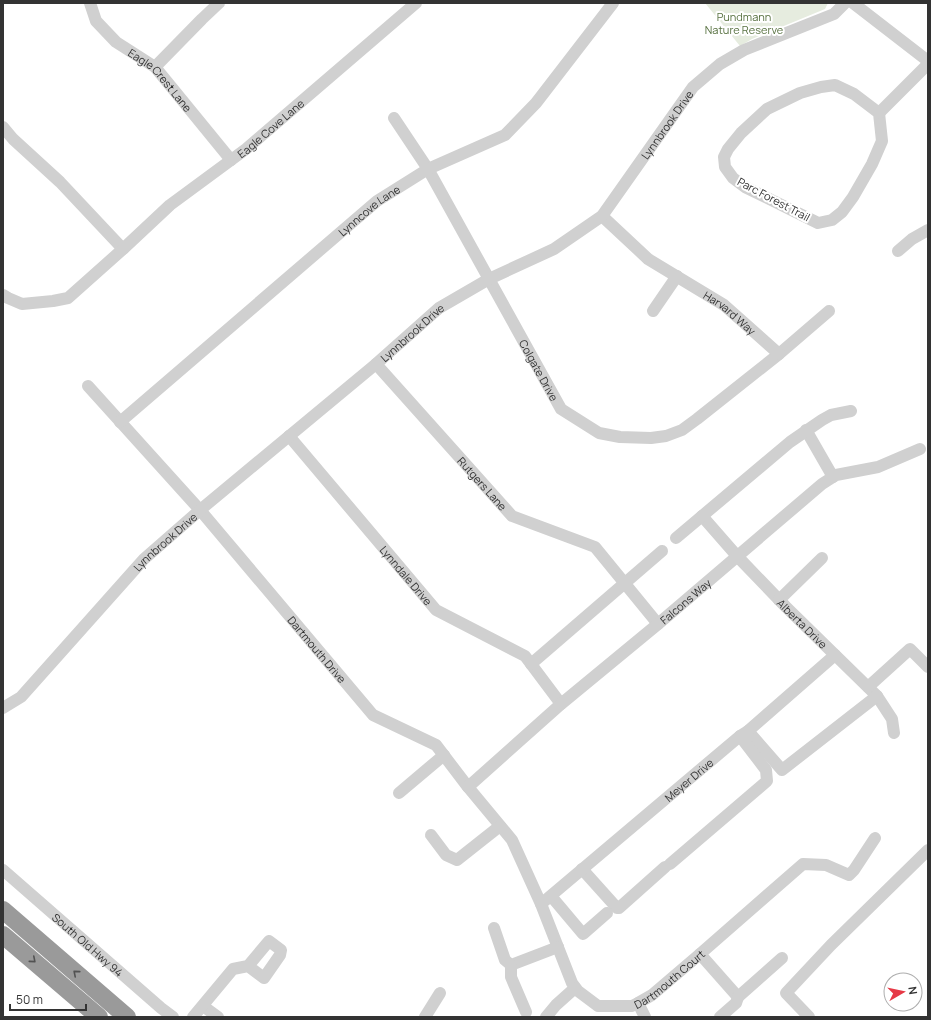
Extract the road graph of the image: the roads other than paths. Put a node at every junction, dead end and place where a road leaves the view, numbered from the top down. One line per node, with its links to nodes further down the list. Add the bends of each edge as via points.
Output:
1 (90, 3): 9 (street, Eagle Crest Lane, via 96,21 116,42)
2 (219, 3): 9 (street)
3 (416, 3): 13 (street, Eagle Cove Lane)
4 (613, 3): 14 (street, Lynncove Lane, via 536,103 505,135)
5 (845, 3): 15 (street, Lynnbrook Drive, via 834,14 744,50 720,64 693,87)
6 (853, 3): 7 (street)
7 (928, 61)
8 (928, 64): 10 (street)
9 (154, 67): 13 (street, Eagle Crest Lane)
10 (879, 113): 10 (street, Parc Forest Trail, via 854,94 835,85 800,93 767,109 741,133 728,149 724,158 725,167 733,178 745,187 818,223 832,220 853,197 872,164 882,141)
11 (394, 118): 14 (street, Colgate Drive)
12 (3, 127): 17 (street, via 60,182)
13 (231, 160): 17 (street, Eagle Cove Lane, via 170,205)
14 (428, 169): 20 (street, Colgate Drive); 28 (street, Lynncove Lane, via 377,201)
15 (602, 216): 19 (street, Harvard Way, via 648,260); 20 (street, Lynnbrook Drive, via 554,249)
16 (928, 230): 18 (street, via 912,239)
17 (123, 249): 21 (street, Eagle Cove Lane, via 68,298 22,304)
18 (898, 252)
19 (677, 276): 22 (street); 24 (street, Harvard Way, via 724,305)
20 (488, 279): 24 (street, Colgate Drive, via 561,409 599,433 620,437 652,438 682,430); 25 (street, Lynnbrook Drive, via 439,308)
21 (3, 295)
22 (654, 311)
23 (829, 311): 24 (street, Colgate Drive)
24 (779, 354)
25 (376, 364): 30 (street, Lynnbrook Drive); 39 (street, Rutgers Lane, via 512,516 595,547)
26 (88, 386): 28 (street, Dartmouth Drive)
27 (851, 411): 29 (street, via 831,415)
28 (120, 422): 33 (street, Dartmouth Drive)
29 (806, 430): 32 (street); 34 (street)
30 (289, 436): 33 (street, Lynnbrook Drive); 43 (street, Lynndale Drive, via 436,610 525,656)
31 (920, 449): 32 (street, Falcons Way, via 878,467)
32 (833, 477): 37 (street, Falcons Way)
33 (200, 510): 48 (street, Lynnbrook Drive, via 144,559 21,697); 51 (street, Dartmouth Drive, via 373,715 436,745)
34 (702, 516): 35 (street); 37 (street, Alberta Drive)
35 (676, 538)
36 (662, 551): 39 (street)
37 (737, 556): 40 (street, Alberta Drive); 41 (street, Falcons Way)
38 (822, 558): 40 (street)
39 (625, 584): 41 (street, Rutgers Lane); 43 (street)
40 (779, 600): 42 (street, Alberta Drive)
41 (658, 624): 47 (street, Falcons Way)
42 (835, 655): 45 (street, Alberta Drive); 49 (street, Meyer Drive)
43 (531, 664): 47 (street, Lynndale Drive)
44 (928, 667): 45 (street, via 910,650)
45 (868, 686): 46 (street, Alberta Drive)
46 (877, 696): 49 (street, via 782,770); 50 (street, Alberta Drive, via 892,719)
47 (561, 704): 52 (street, Falcons Way)
48 (3, 708)
49 (744, 733): 58 (street, Meyer Drive); 58 (street, via 766,770 767,781 619,908)
50 (894, 734)
51 (444, 756): 52 (street, Dartmouth Drive); 53 (street)
52 (468, 787): 54 (street, Dartmouth Drive)
53 (399, 793)
54 (500, 826): 55 (street, via 457,860 446,855); 61 (street, Dartmouth Drive, via 512,840)
55 (431, 835)
56 (875, 838): 67 (street, Dartmouth Court, via 849,875 826,865 803,864)
57 (928, 850): 86 (street, via 786,993)
58 (582, 869): 60 (street, Meyer Drive)
59 (3, 870): 79 (street, South Old Hwy 94)
60 (551, 896): 61 (street, Meyer Drive); 63 (street, via 583,934)
61 (541, 904): 66 (street, Dartmouth Court)
62 (3, 910): 78 (highway, one-way to 62)
63 (607, 913)
64 (494, 928): 69 (street, via 505,960)
65 (3, 935): 77 (highway, one-way to 77)
66 (558, 947): 69 (street); 71 (street, Dartmouth Court)
67 (700, 954): 73 (street); 74 (street, Dartmouth Court)
68 (782, 958): 73 (street)
69 (511, 965): 76 (street, via 511,977)
70 (248, 966): 75 (street, via 233,969)
71 (575, 988): 74 (street, Dartmouth Court, via 598,1006); 83 (street)
72 (440, 993): 82 (street)
73 (738, 997): 85 (street, via 736,1003)
74 (638, 1004): 84 (street)
75 (203, 1006): 80 (street); 81 (street)
76 (526, 1012)
77 (99, 1017)
78 (127, 1017)
79 (173, 1017)
80 (193, 1017)
81 (218, 1017)
82 (425, 1017)
83 (546, 1017)
84 (645, 1017)
85 (720, 1017)
86 (809, 1017)

